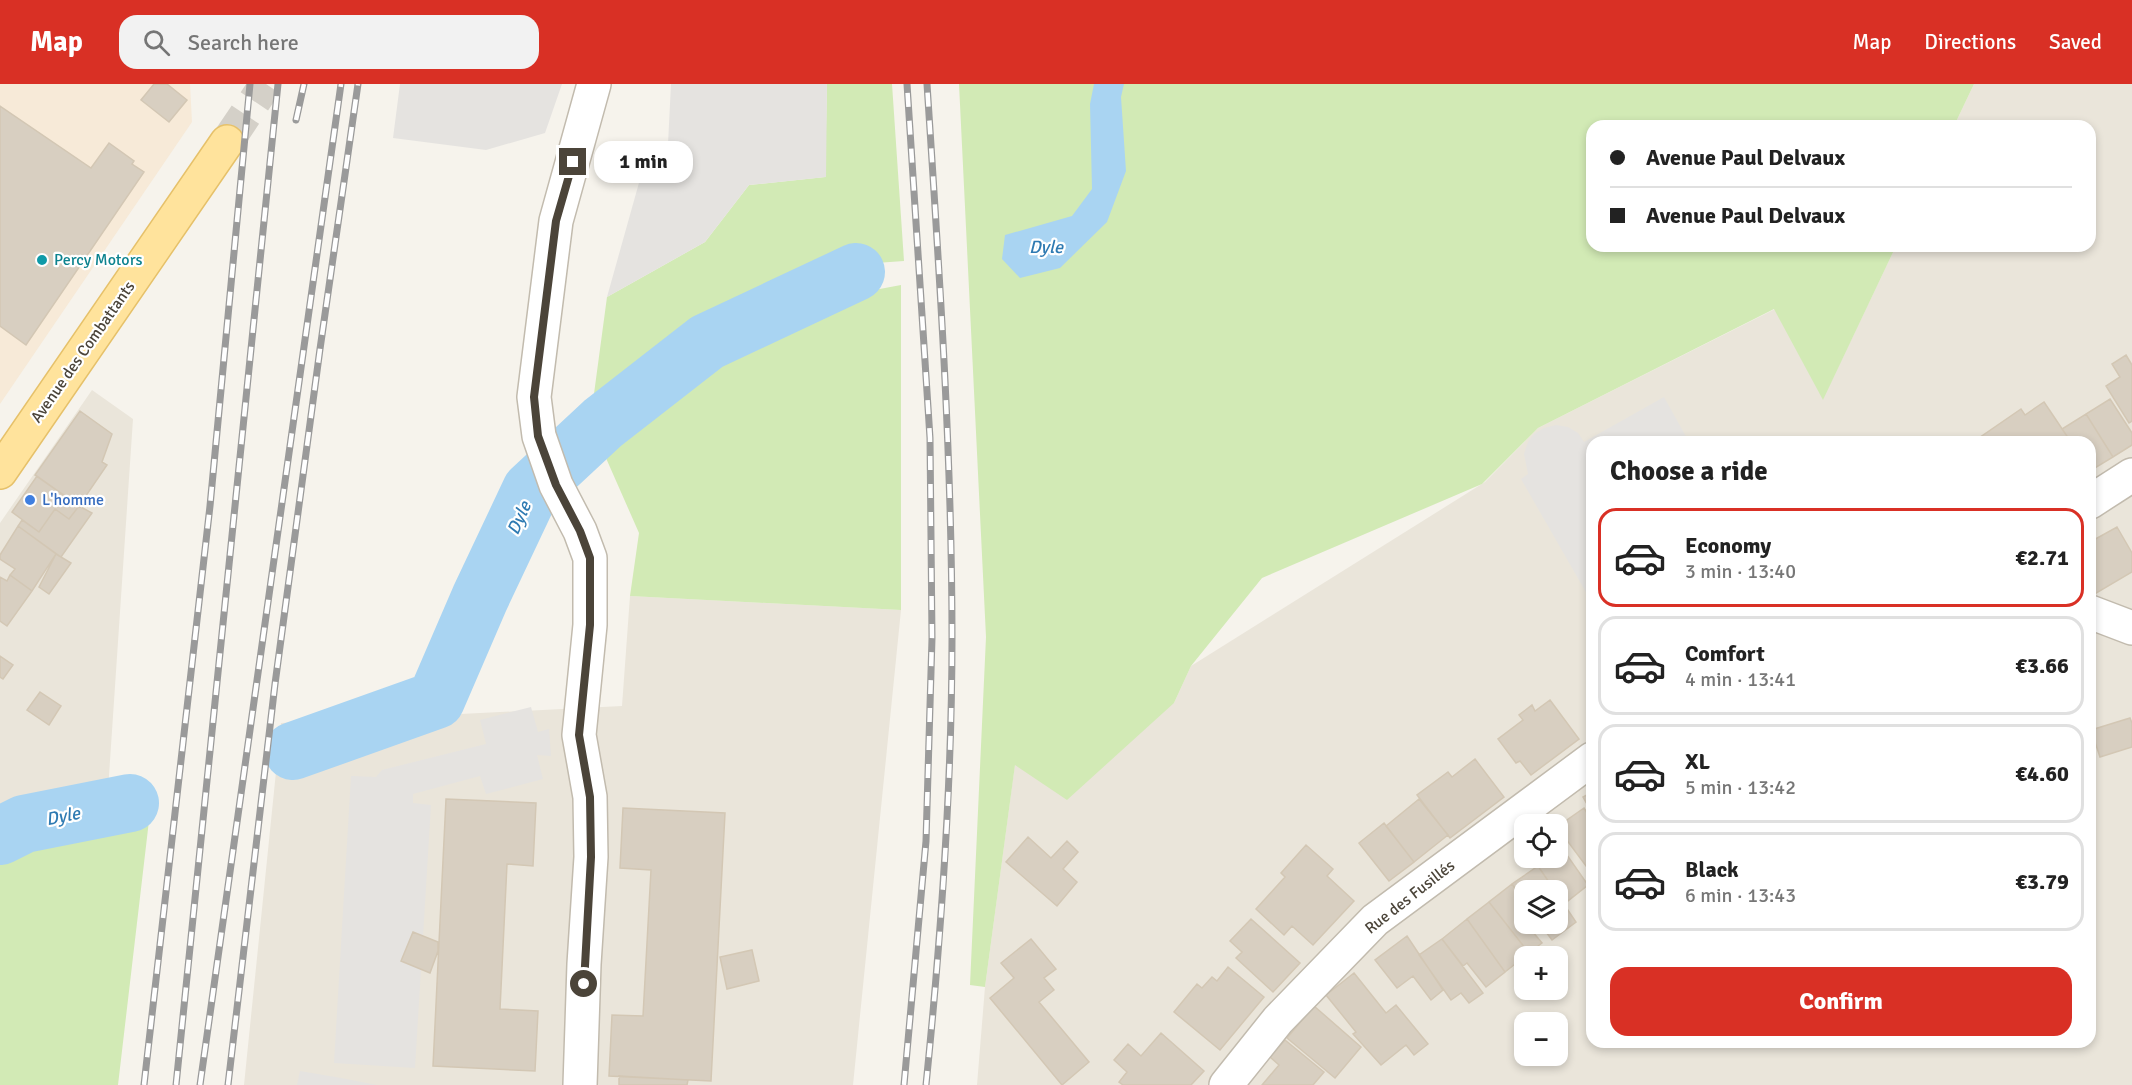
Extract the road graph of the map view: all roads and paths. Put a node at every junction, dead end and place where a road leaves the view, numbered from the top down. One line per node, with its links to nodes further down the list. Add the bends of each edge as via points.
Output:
1 (594, 84): 9 (street, via 556,221 534,397 538,436 590,558 590,625 579,735 590,797 591,857)
2 (227, 142): 3 (main road, Avenue des Combattants)
3 (0, 472)
4 (2132, 475): 5 (street)
5 (2096, 498)
6 (2096, 614): 7 (street)
7 (2132, 628)
8 (1586, 763): 10 (street, Rue des Fusillés, via 1375,920 1278,1020)
9 (580, 1085)
10 (1226, 1085)

